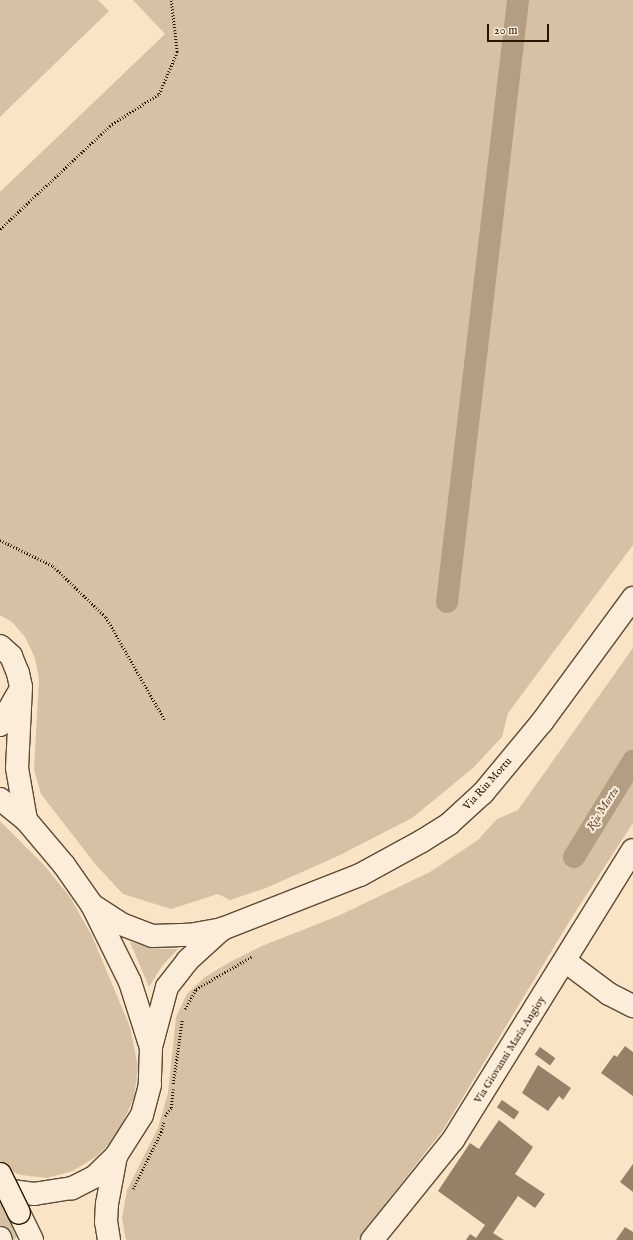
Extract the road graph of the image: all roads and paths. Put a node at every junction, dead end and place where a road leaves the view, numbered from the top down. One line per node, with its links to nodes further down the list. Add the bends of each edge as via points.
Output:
1 (171, 0): 2 (path, via 177,52 159,94 112,124)
2 (0, 229)
3 (0, 540): 7 (path, via 53,566 106,617)
4 (633, 598): 13 (main road, Via Riu Mortu, via 542,722 483,793 449,824 360,875)
5 (0, 646): 6 (main road, via 11,656)
6 (21, 687): 8 (main road); 10 (main road, via 17,768)
7 (165, 720)
8 (0, 725)
9 (0, 799): 10 (main road)
10 (26, 820): 12 (main road)
11 (633, 850): 14 (main road, Via Giovanni Maria Angioy)
12 (92, 905): 13 (main road, Via Riu Mortu, via 121,924 152,936 189,935); 16 (main road, via 130,982)
13 (222, 929): 16 (main road, Via Riu Mortu, via 188,960 167,987)
14 (565, 961): 15 (main road, via 610,994); 22 (main road, Via Giovanni Maria Angioy, via 453,1140)
15 (633, 1006)
16 (151, 1048): 17 (main road, via 150,1085 142,1115)
17 (116, 1156): 19 (main road, via 94,1177 72,1188 34,1194); 21 (main road, via 107,1204)
18 (0, 1174): 20 (main road, bridge)
19 (0, 1189)
20 (32, 1240)
21 (109, 1240)
22 (372, 1240)

